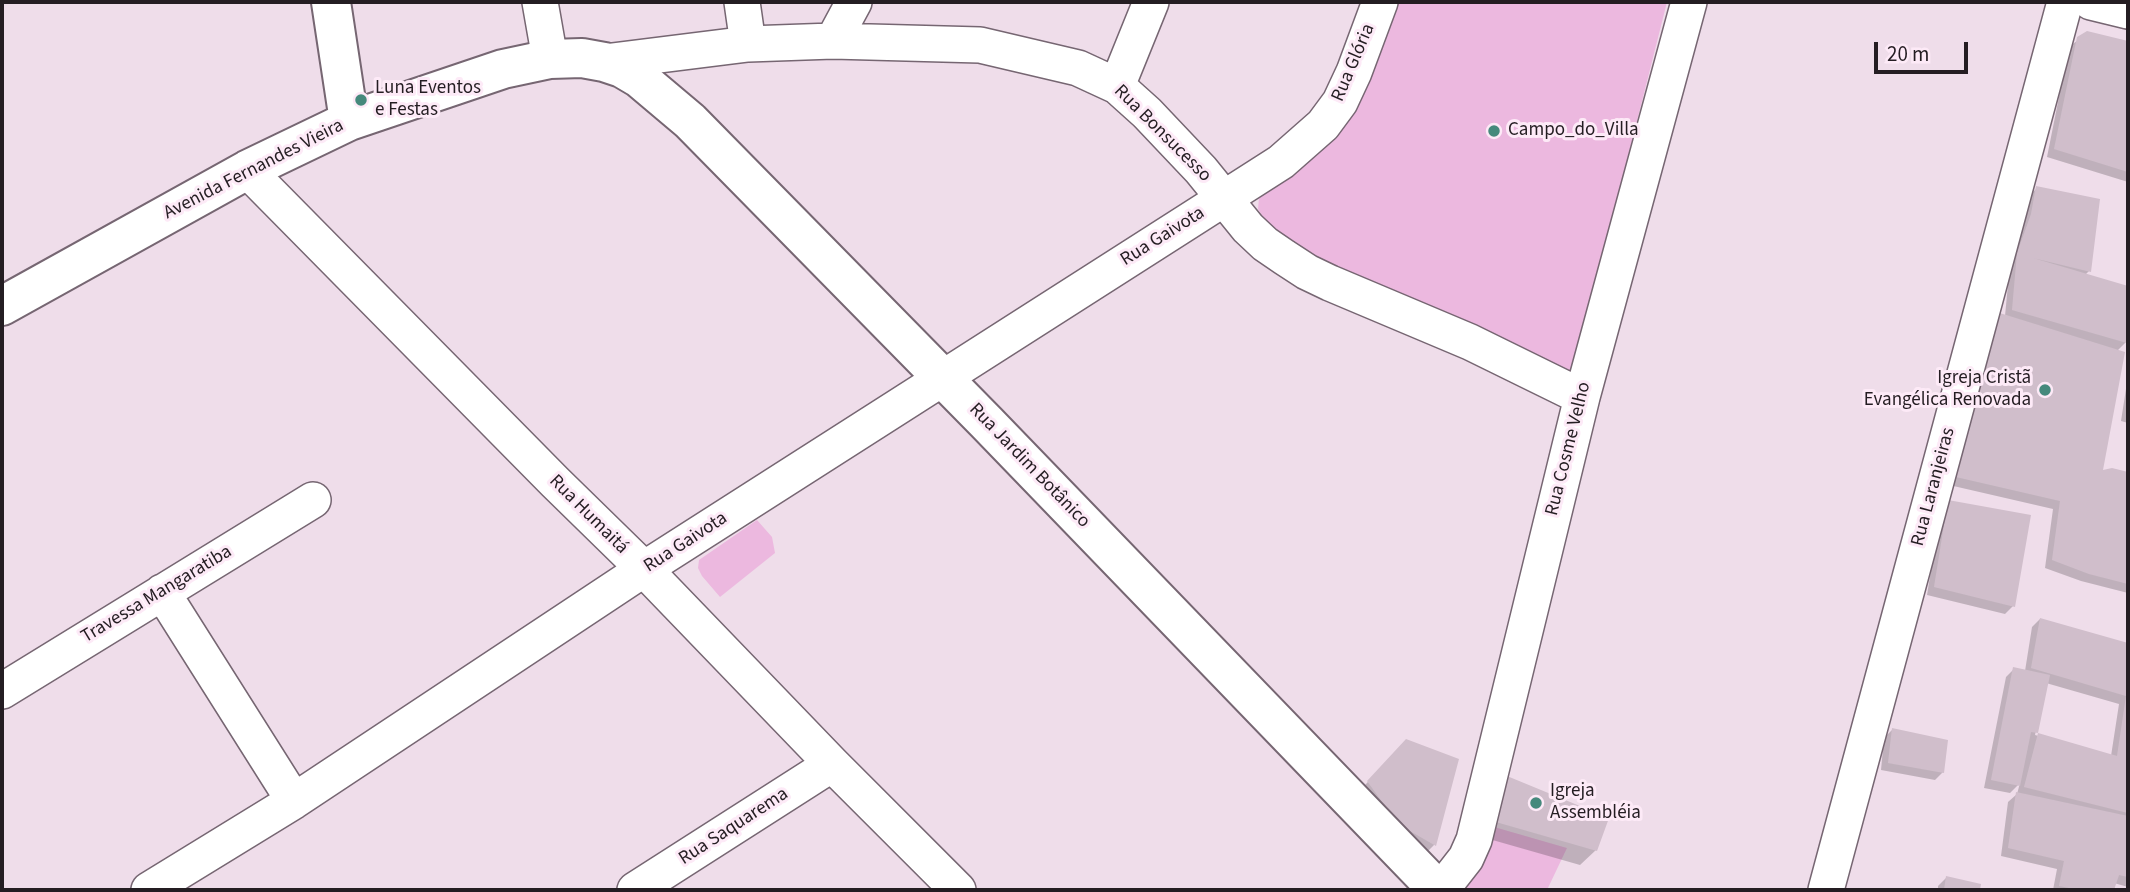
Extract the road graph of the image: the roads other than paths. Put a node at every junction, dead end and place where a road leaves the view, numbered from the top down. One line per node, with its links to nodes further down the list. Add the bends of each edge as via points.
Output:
1 (331, 2): 16 (main road)
2 (540, 2): 13 (street)
3 (742, 2): 12 (street)
4 (854, 2): 11 (street)
5 (1151, 2): 15 (street)
6 (1380, 2): 18 (street, Rua Glória, via 1350,82 1324,125 1281,162)
7 (1689, 2): 21 (street, Rua Cosme Velho)
8 (2064, 2): 32 (street, Rua Laranjeiras)
9 (2091, 2): 10 (street)
10 (2128, 11)
11 (832, 41): 12 (street, Rua Bonsucesso); 15 (street, Rua Bonsucesso, via 980,45 1078,68)
12 (748, 44): 14 (street, Rua Bonsucesso)
13 (550, 59): 14 (main road, Avenida Fernandes Vieira); 16 (main road, Avenida Fernandes Vieira, via 503,69)
14 (604, 62): 20 (main road, Rua Jardim Botânico, via 639,78 690,121)
15 (1117, 86): 18 (street, Rua Bonsucesso)
16 (349, 121): 17 (main road, Avenida Fernandes Vieira)
17 (247, 170): 19 (main road, Avenida Fernandes Vieira); 23 (street, Rua Humaitá)
18 (1225, 198): 20 (street, Rua Gaivota); 21 (street, Rua Bonsucesso, via 1265,244 1307,272 1470,342)
19 (2, 306)
20 (943, 378): 23 (street, Rua Gaivota); 31 (main road, Rua Jardim Botânico)
21 (1582, 397): 31 (street, Rua Cosme Velho, via 1474,839 1466,859)
22 (313, 500): 24 (street, Travessa Mangaratiba)
23 (644, 569): 26 (street, Rua Humaitá); 27 (street, Rua Gaivota)
24 (162, 592): 25 (street, Travessa Mangaratiba); 27 (street)
25 (2, 691)
26 (832, 764): 29 (street, Rua Saquarema); 30 (street, Rua Humaitá)
27 (295, 801): 28 (street, Rua Gaivota)
28 (149, 890)
29 (635, 890)
30 (958, 890)
31 (1439, 890)
32 (1826, 890)

